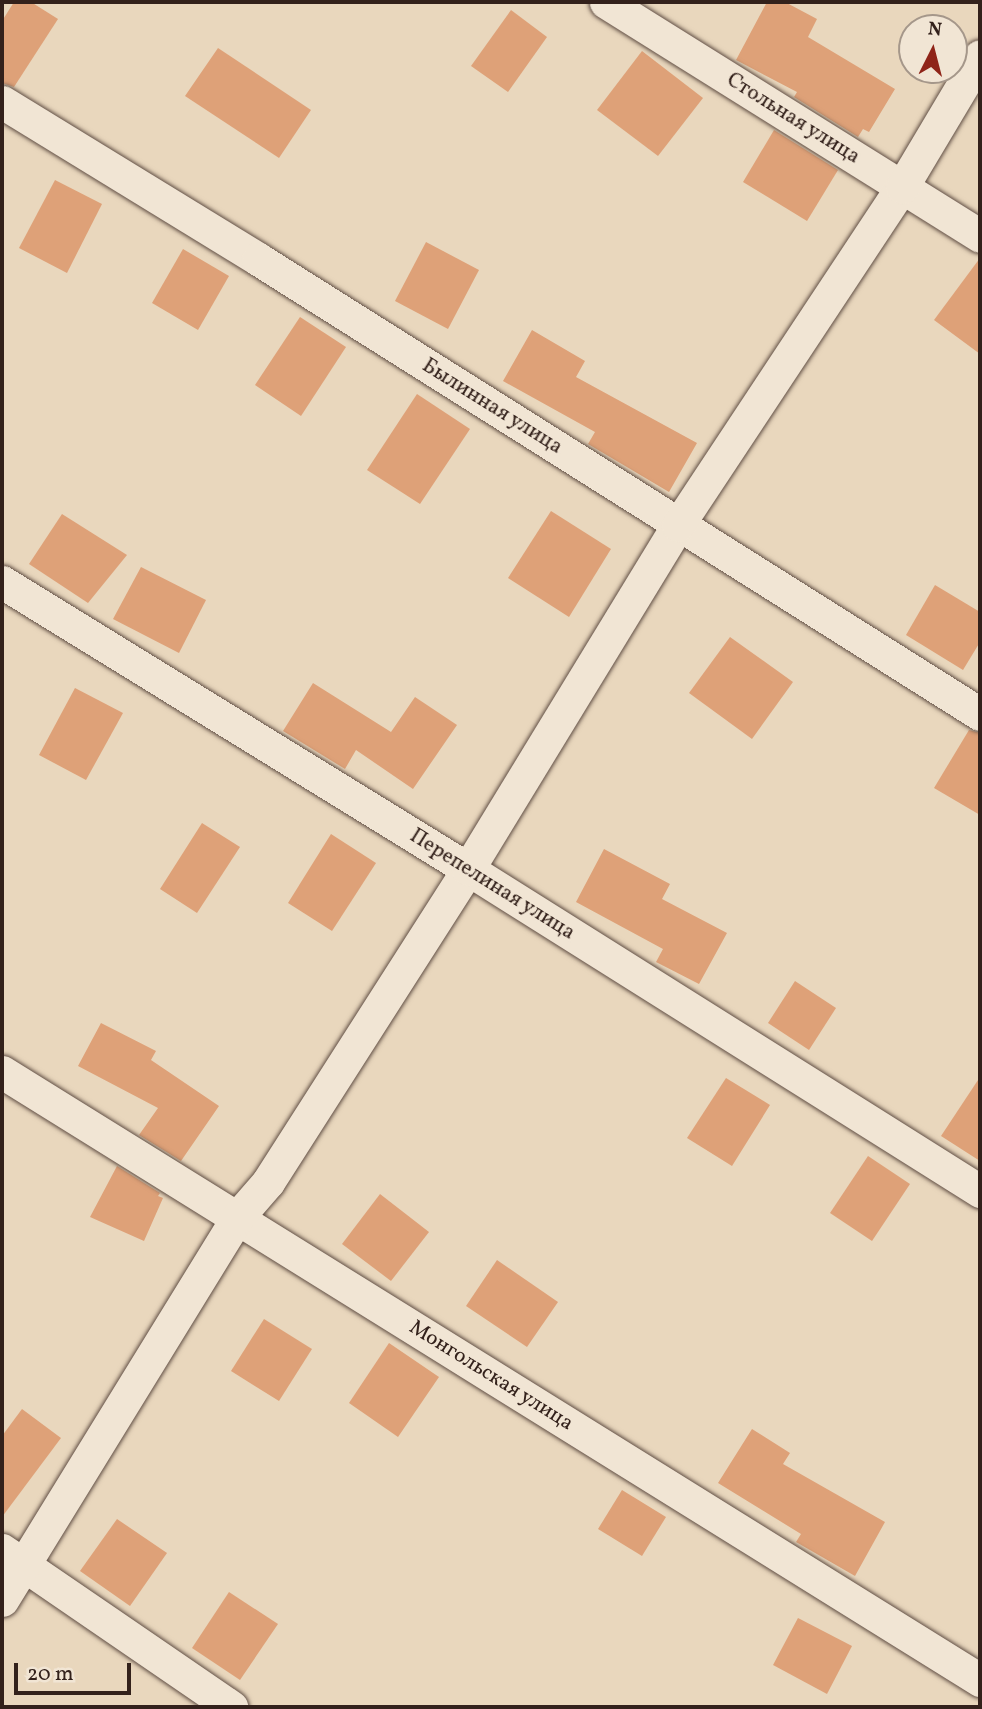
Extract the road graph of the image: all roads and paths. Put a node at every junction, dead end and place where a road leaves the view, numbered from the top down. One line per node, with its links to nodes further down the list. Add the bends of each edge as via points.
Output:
1 (606, 2): 4 (street, Стольная улица)
2 (980, 56): 4 (street)
3 (2, 102): 6 (street, Былинная улица)
4 (902, 187): 5 (street, Стольная улица); 6 (street)
5 (980, 236)
6 (678, 525): 8 (street, Былинная улица); 9 (street)
7 (2, 582): 9 (street, Перепелиная улица)
8 (980, 714)
9 (468, 869): 11 (street, Перепелиная улица); 12 (street, via 268,1182)
10 (2, 1072): 12 (street, Монгольская улица)
11 (980, 1191)
12 (236, 1219): 13 (street); 15 (street, Монгольская улица)
13 (13, 1557): 14 (street); 16 (street)
14 (2, 1600)
15 (980, 1680)
16 (231, 1707)

